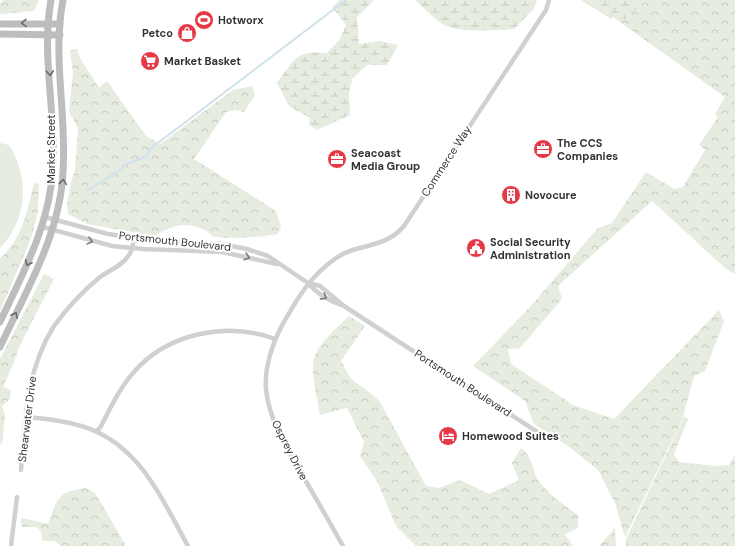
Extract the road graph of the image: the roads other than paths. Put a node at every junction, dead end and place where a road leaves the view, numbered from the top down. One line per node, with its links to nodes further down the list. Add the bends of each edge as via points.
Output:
1 (51, 0): 4 (main road, Market Street)
2 (63, 0): 6 (main road, Market Street)
3 (549, 0): 17 (street, Commerce Way, via 542,16 400,230 383,242 344,253)
4 (48, 23): 5 (main road, one-way to 5); 6 (main road); 8 (main road, Market Street)
5 (0, 24)
6 (60, 24): 9 (main road, Market Street)
7 (0, 34): 8 (main road)
8 (48, 34): 9 (main road); 10 (main road, Market Street, one-way to 10, via 53,156)
9 (60, 35): 11 (main road, Market Street, one-way to 9, via 64,164)
10 (45, 217): 11 (street, Portsmouth Boulevard); 12 (main road, Market Street)
11 (56, 220): 13 (main road, Market Street); 14 (street, Portsmouth Boulevard, via 94,232)
12 (43, 227): 13 (street, Portsmouth Boulevard); 18 (main road, Market Street, one-way to 18)
13 (53, 230): 15 (street, Portsmouth Boulevard, one-way to 15, via 102,244); 20 (main road, Market Street, one-way to 13)
14 (134, 238): 15 (street); 16 (street, Portsmouth Boulevard, via 230,246 261,254)
15 (133, 248): 16 (street, Portsmouth Boulevard, one-way to 16, via 222,252); 21 (street, Shearwater Drive, via 124,262 79,296 55,326 41,350 32,375)
16 (278, 265): 17 (street, Portsmouth Boulevard)
17 (308, 283): 19 (street, Osprey Drive); 23 (street, Portsmouth Boulevard, via 330,301 344,306)
18 (0, 322)
19 (275, 340): 22 (street, via 255,333 231,331 204,333 172,343 147,359 134,372 117,394); 28 (street, Osprey Drive, via 266,380 272,417 292,458)
20 (0, 347)
21 (26, 417): 22 (street, via 67,423); 24 (street, Shearwater Drive)
22 (96, 431): 27 (street, via 122,447 146,473)
23 (542, 435)
24 (21, 470)
25 (17, 497): 26 (street)
26 (11, 546)
27 (188, 546)
28 (343, 546)

